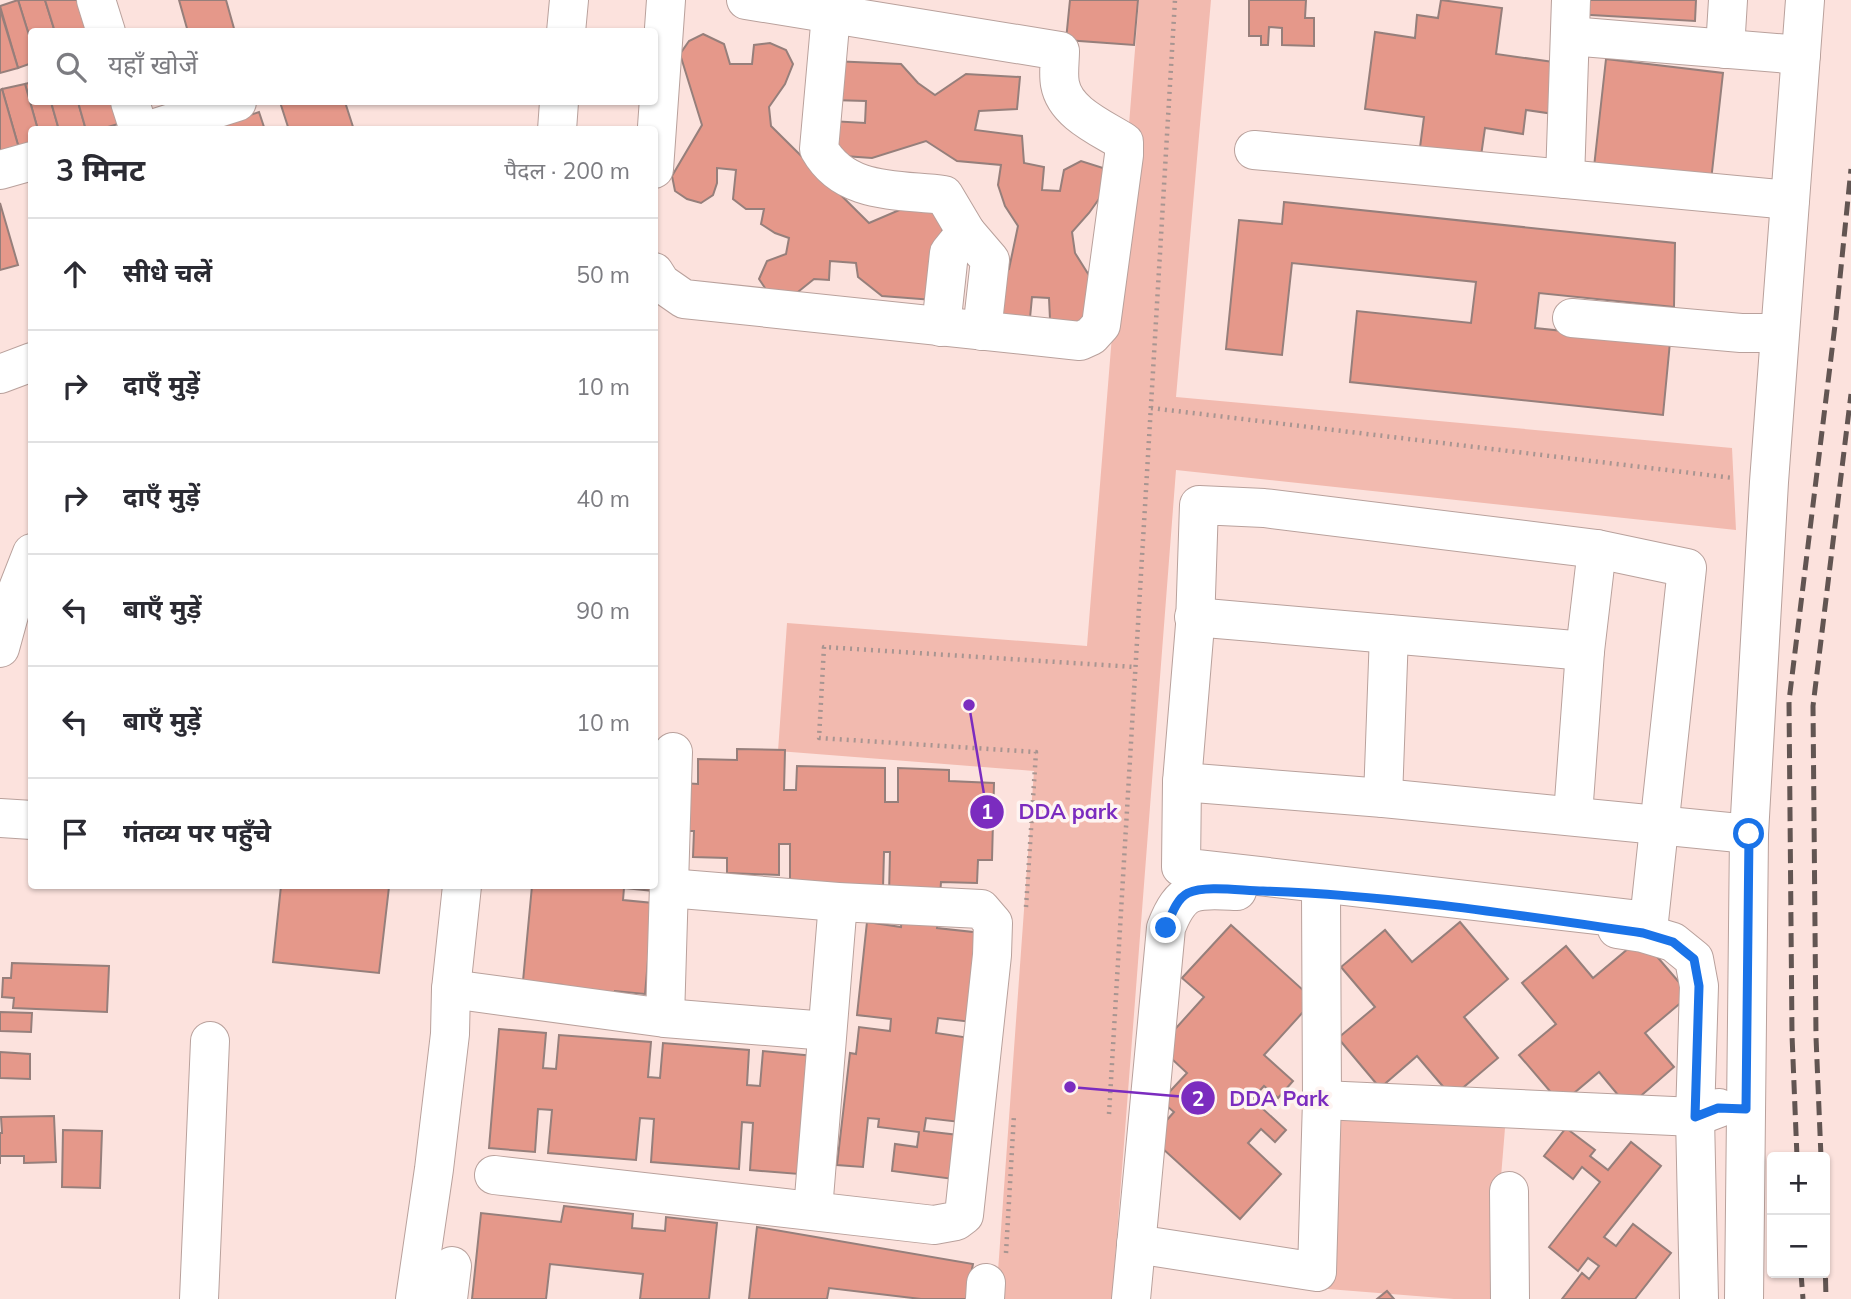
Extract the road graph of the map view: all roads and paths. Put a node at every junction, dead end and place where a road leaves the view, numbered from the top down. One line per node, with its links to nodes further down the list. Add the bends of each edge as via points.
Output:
1 (96, 0): 10 (street)
2 (666, 0): 17 (street)
3 (747, 0): 7 (street)
4 (1175, 0): 31 (path)
5 (1728, 0): 11 (street)
6 (1805, 0): 12 (street)
7 (831, 14): 8 (street); 23 (street, via 819,149 827,163 859,185 944,195)
8 (912, 14): 27 (street, via 1060,51 1060,86 1071,105 1124,142 1101,325 1080,341)
9 (1570, 18): 11 (street); 21 (street)
10 (105, 28)
11 (1725, 49): 12 (street)
12 (1801, 55): 22 (street)
13 (131, 105): 15 (street)
14 (228, 105): 16 (street)
15 (138, 126)
16 (162, 126)
17 (657, 126)
18 (1254, 150): 21 (street)
19 (28, 162): 20 (street)
20 (0, 170)
21 (1564, 179): 22 (street)
22 (1790, 200): 28 (street)
23 (966, 232): 26 (street, via 949,253); 27 (street, via 990,260)
24 (658, 278): 26 (street, via 684,299)
25 (1572, 318): 28 (street)
26 (941, 327): 27 (street)
27 (982, 331)
28 (1779, 333): 32 (street)
29 (28, 364): 30 (street)
30 (0, 374)
31 (1151, 408): 32 (path); 41 (path)
32 (1769, 482): 49 (street)
33 (28, 538): 35 (street)
34 (1597, 550): 37 (street, via 1264,508 1199,505); 40 (street); 48 (street, via 1687,568)
35 (0, 556)
36 (28, 564): 39 (street)
37 (1194, 617): 38 (street); 43 (street)
38 (1389, 634): 40 (street); 44 (street)
39 (0, 648)
40 (1586, 651): 45 (street)
41 (1135, 667): 54 (path, via 824,647 819,738 1035,752); 63 (path)
42 (673, 752): 50 (street)
43 (1182, 782): 44 (street); 48 (street, via 1181,867 1649,922)
44 (1384, 798): 45 (street)
45 (1573, 816): 48 (street)
46 (0, 818): 47 (street)
47 (28, 820)
48 (1660, 827): 49 (street)
49 (1749, 834): 60 (street)
50 (669, 888): 53 (street); 56 (street)
51 (462, 889): 55 (street)
52 (1321, 893): 59 (street); 62 (street, via 1455,906 1643,933 1673,942 1694,959 1699,986); 67 (street, via 1211,890 1188,893 1174,908 1166,928)
53 (838, 902): 57 (street); 66 (street, via 981,909 993,923 992,955 964,1215 934,1225)
54 (1026, 919)
55 (451, 989): 56 (street); 71 (street, via 450,1034)
56 (665, 1018): 57 (street)
57 (827, 1031): 66 (street)
58 (210, 1041): 70 (street)
59 (1322, 1100): 62 (street); 69 (street)
60 (1746, 1109): 62 (street, via 1718,1108); 75 (street)
61 (1014, 1112): 68 (path)
62 (1695, 1117): 74 (street)
63 (1109, 1120)
64 (494, 1175): 66 (street)
65 (1509, 1191): 73 (street)
66 (813, 1210)
67 (1136, 1244): 69 (street); 72 (street)
68 (992, 1281)
69 (1316, 1286)
70 (199, 1299)
71 (415, 1299)
72 (1131, 1299)
73 (1510, 1299)
74 (1699, 1299)
75 (1744, 1299)

